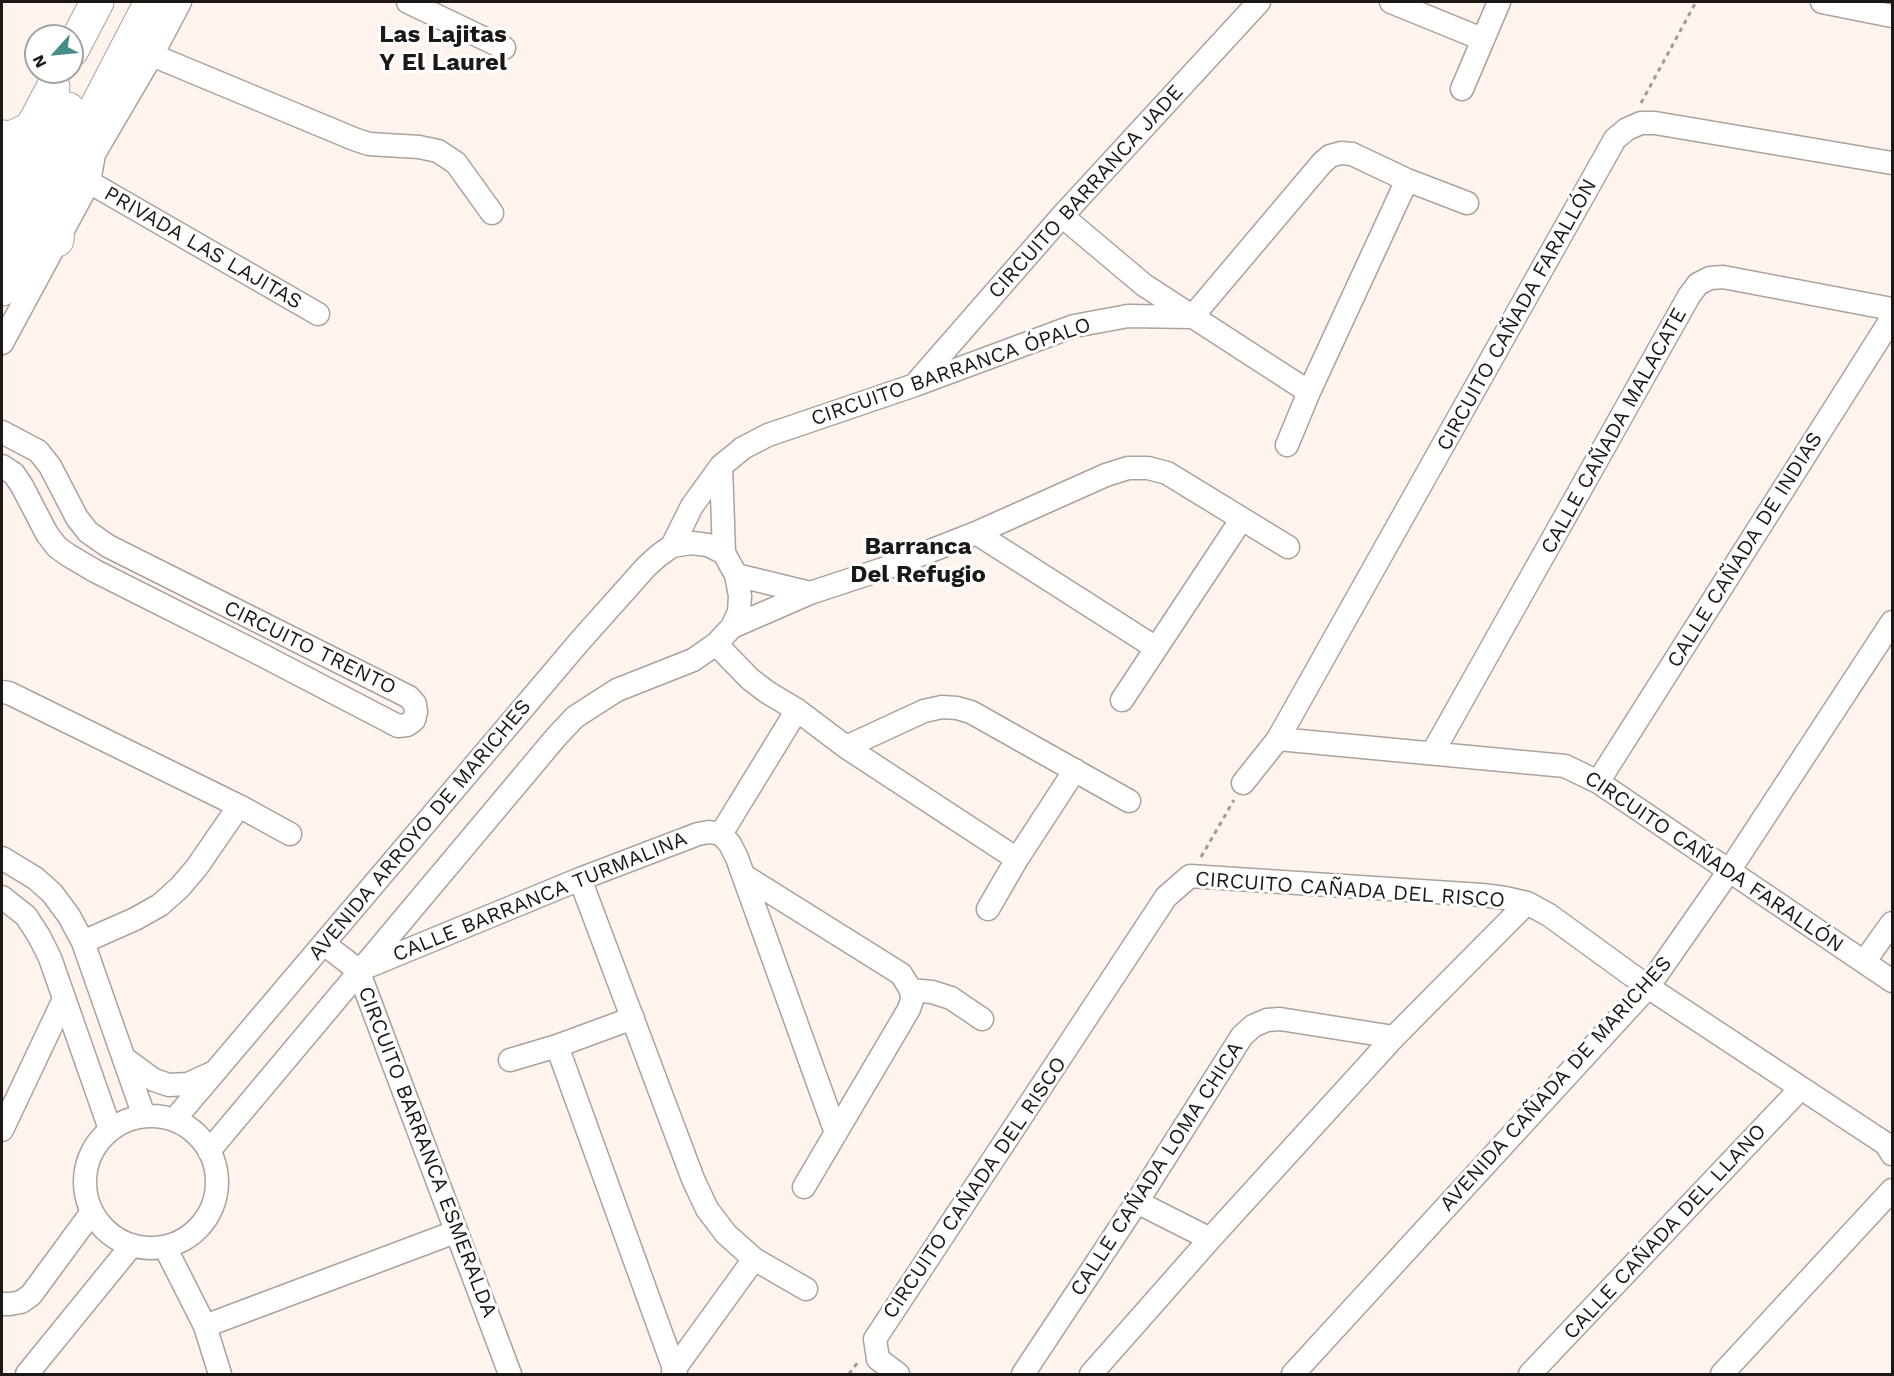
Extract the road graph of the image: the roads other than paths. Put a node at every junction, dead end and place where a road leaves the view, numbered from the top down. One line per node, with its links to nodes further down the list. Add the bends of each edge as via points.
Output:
1 (97, 2): 11 (main road)
2 (126, 2): 19 (main road)
3 (151, 2): 19 (main road)
4 (180, 2): 14 (street)
5 (408, 2): 13 (street)
6 (1259, 2): 26 (street, CIRCUITO BARRANCA JADE)
7 (1391, 2): 12 (street)
8 (1499, 2): 12 (street)
9 (1822, 2): 10 (street)
10 (1893, 16)
11 (84, 27)
12 (1482, 39): 17 (street)
13 (504, 48)
14 (152, 55): 22 (street, via 94,154); 25 (street, via 354,140 438,152 456,162)
15 (55, 84): 19 (main road, via 44,112)
16 (55, 84): 18 (main road, via 30,129 11,138)
17 (1462, 89)
18 (2, 137): 19 (street); 23 (street, via 13,149 17,166)
19 (56, 148): 27 (main road); 28 (main road, via 84,167 85,176 58,222); 30 (main road)
20 (1893, 163): 63 (street, CIRCUITO CAÑADA FARALLÓN, via 1655,123 1627,129 1610,150)
21 (1407, 180): 24 (street); 34 (street, via 1353,154 1330,156); 38 (street)
22 (89, 182): 28 (street); 32 (street, PRIVADA LAS LAJITAS)
23 (2, 198)
24 (1467, 203)
25 (492, 213)
26 (1062, 216): 29 (street); 37 (street, CIRCUITO BARRANCA JADE)
27 (2, 234)
28 (57, 240): 36 (street)
29 (1144, 285): 33 (street); 34 (street)
30 (2, 289)
31 (1893, 309): 65 (street, CALLE CAÑADA MALACATE, via 1723,277 1698,284)
32 (318, 314)
33 (1128, 316): 34 (street, CIRCUITO BARRANCA ÓPALO); 37 (street, CIRCUITO BARRANCA ÓPALO, via 1074,326)
34 (1192, 317): 38 (street)
35 (1893, 318): 67 (street, CALLE CAÑADA DE INDIAS)
36 (2, 343)
37 (915, 385): 42 (street, CIRCUITO BARRANCA ÓPALO, via 768,435)
38 (1309, 392): 40 (street)
39 (2, 432): 43 (street, CIRCUITO TRENTO, via 38,452)
40 (1287, 445)
41 (2, 466): 44 (street, CIRCUITO TRENTO, via 14,474)
42 (721, 466): 48 (street, CIRCUITO BARRANCA ÓPALO, via 692,506); 50 (street)
43 (66, 495): 44 (street); 47 (street, CIRCUITO TRENTO, via 88,532)
44 (36, 513): 51 (street, CIRCUITO TRENTO, via 57,547)
45 (1241, 520): 46 (street, via 1167,473 1128,468); 49 (street); 58 (street)
46 (976, 533): 53 (street); 58 (street)
47 (108, 546): 51 (street); 56 (street, CIRCUITO TRENTO)
48 (672, 546): 50 (street, via 708,544); 83 (street, AVENIDA ARROYO DE MARICHES, via 646,567 580,641)
49 (1288, 547)
50 (724, 553): 52 (street)
51 (95, 571): 59 (street, CIRCUITO TRENTO)
52 (736, 575): 53 (street); 55 (street, via 739,612)
53 (810, 593): 55 (street)
54 (1893, 622): 75 (street, AVENIDA CAÑADA DE MARICHES)
55 (732, 627): 57 (street, AVENIDA ARROYO DE MARICHES)
56 (271, 629): 59 (street); 59 (street, CIRCUITO TRENTO, via 409,697 415,704 414,720 398,726)
57 (716, 644): 62 (street, via 750,679); 85 (street, AVENIDA ARROYO DE MARICHES, via 693,660 617,690 575,717)
58 (1156, 648): 61 (street)
59 (258, 653)
60 (2, 692): 70 (street)
61 (1122, 700)
62 (797, 710): 64 (street); 72 (street)
63 (1278, 739): 65 (street, CIRCUITO CAÑADA FARALLÓN); 68 (street, CIRCUITO CAÑADA FARALLÓN)
64 (846, 747): 66 (street, via 924,711 957,708); 74 (street)
65 (1433, 752): 67 (street, CIRCUITO CAÑADA FARALLÓN, via 1556,764)
66 (1075, 770): 69 (street); 74 (street)
67 (1598, 782): 75 (street, CIRCUITO CAÑADA FARALLÓN)
68 (1243, 783)
69 (1128, 801)
70 (239, 806): 71 (street); 82 (street, via 197,867 166,899 135,919)
71 (290, 834)
72 (721, 834): 76 (street, via 730,844); 77 (street, CALLE BARRANCA TURMALINA, via 698,834)
73 (2, 858): 82 (street, via 52,893)
74 (1017, 859): 80 (street)
75 (1729, 871): 84 (street, CIRCUITO CAÑADA FARALLÓN); 87 (street, AVENIDA CAÑADA DE MARICHES)
76 (743, 875): 88 (street, via 901,974); 102 (street)
77 (580, 879): 85 (street, CALLE BARRANCA TURMALINA); 90 (street)
78 (2, 897): 89 (street, via 26,916 39,936)
79 (1527, 903): 87 (street, CIRCUITO CAÑADA DEL RISCO); 92 (street); 121 (street, CIRCUITO CAÑADA DEL RISCO, via 1482,896 1190,876 1166,897 875,1339 878,1359)
80 (988, 909)
81 (1893, 923): 84 (street)
82 (83, 942): 94 (street)
83 (324, 944): 85 (street, CIRCUITO BARRANCA ESMERALDA); 96 (street, AVENIDA ARROYO DE MARICHES)
84 (1864, 962): 86 (street, CIRCUITO CAÑADA FARALLÓN)
85 (358, 970): 103 (street, AVENIDA ARROYO DE MARICHES); 109 (street, CIRCUITO BARRANCA ESMERALDA)
86 (1893, 981)
87 (1647, 987): 97 (street, CIRCUITO CAÑADA DEL RISCO); 124 (street, AVENIDA CAÑADA DE MARICHES)
88 (911, 990): 91 (street, via 951,998); 102 (street, via 909,1010)
89 (64, 999): 100 (street); 101 (street)
90 (633, 1018): 93 (street); 113 (street, via 707,1209 726,1234)
91 (982, 1019)
92 (1394, 1037): 107 (street, CALLE CAÑADA LOMA CHICA, via 1280,1019 1252,1026); 110 (street)
93 (557, 1046): 95 (street); 118 (street)
94 (124, 1058): 96 (street, via 154,1080 169,1085 188,1084); 98 (street)
95 (510, 1060)
96 (213, 1073): 99 (street, AVENIDA ARROYO DE MARICHES)
97 (1800, 1089): 104 (street, CIRCUITO CAÑADA DEL RISCO, via 1886,1144); 125 (street, CALLE CAÑADA DEL LLANO)
98 (144, 1116): 99 (street); 100 (street)
99 (174, 1120): 103 (street, via 188,1127)
100 (110, 1129): 108 (street, via 95,1146 86,1167 85,1190)
101 (2, 1130)
102 (836, 1133): 105 (street)
103 (209, 1150): 112 (street, via 216,1170 211,1209 200,1227)
104 (1893, 1154)
105 (804, 1187)
106 (1893, 1190): 126 (street)
107 (1137, 1202): 110 (street); 122 (street, CALLE CAÑADA LOMA CHICA)
108 (92, 1212): 111 (street, via 102,1227); 115 (street, via 31,1295 21,1302)
109 (455, 1232): 116 (street); 120 (street, CIRCUITO BARRANCA ESMERALDA)
110 (1210, 1239): 123 (street)
111 (132, 1245): 112 (street); 117 (street)
112 (165, 1247): 116 (street)
113 (754, 1258): 114 (street); 118 (street)
114 (806, 1289)
115 (2, 1304)
116 (205, 1326): 119 (street)
117 (36, 1370)
118 (675, 1372)
119 (220, 1374)
120 (510, 1374)
121 (898, 1374)
122 (1023, 1374)
123 (1091, 1374)
124 (1293, 1374)
125 (1530, 1374)
126 (1722, 1374)

